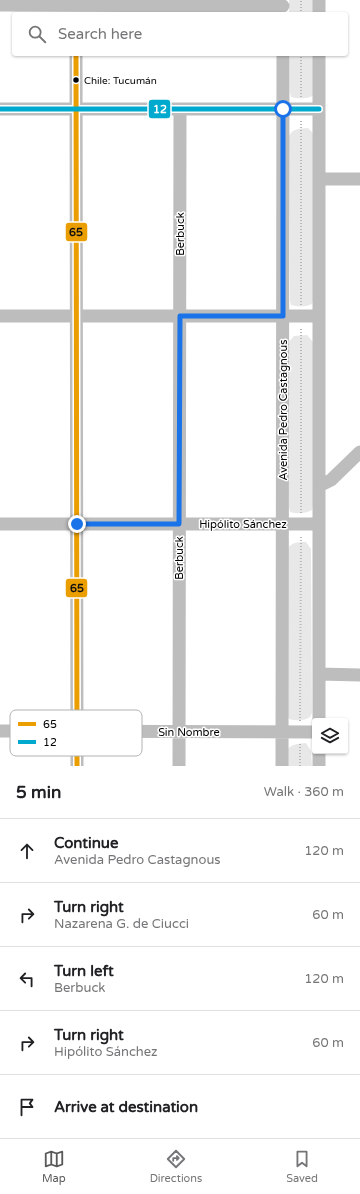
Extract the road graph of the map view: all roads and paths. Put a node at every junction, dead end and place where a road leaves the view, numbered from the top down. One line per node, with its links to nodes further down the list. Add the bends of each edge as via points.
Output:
1 (301, 0): 6 (path)
2 (320, 0): 7 (street)
3 (0, 5): 4 (street)
4 (76, 6): 5 (street)
5 (283, 7)
6 (301, 12)
7 (320, 12)
8 (76, 56): 13 (street)
9 (283, 56): 15 (street, Avenida Pedro Castagnous)
10 (301, 56): 16 (path)
11 (319, 56): 17 (street)
12 (0, 109): 13 (street)
13 (76, 109): 14 (street); 21 (street)
14 (180, 109): 15 (street); 22 (street, Berbuck)
15 (283, 109): 16 (street); 23 (street, Avenida Pedro Castagnous)
16 (301, 109): 17 (street); 24 (path)
17 (319, 109): 19 (street)
18 (360, 178): 19 (street)
19 (319, 179): 25 (street)
20 (0, 316): 21 (street)
21 (76, 316): 22 (street); 29 (street)
22 (180, 316): 23 (street); 30 (street, Berbuck)
23 (283, 316): 24 (street); 31 (street, Avenida Pedro Castagnous)
24 (301, 316): 25 (street); 32 (path)
25 (319, 316): 27 (street)
26 (360, 452): 27 (street, via 331,480)
27 (319, 486): 33 (street)
28 (0, 524): 29 (street, Hipólito Sánchez)
29 (77, 524): 30 (street, Hipólito Sánchez); 36 (street)
30 (179, 524): 31 (street, Hipólito Sánchez); 41 (street, Berbuck)
31 (282, 524): 32 (street, Hipólito Sánchez); 42 (street, Avenida Pedro Castagnous)
32 (301, 524): 33 (street, Hipólito Sánchez); 43 (path)
33 (319, 524): 34 (street)
34 (319, 674): 35 (street); 37 (street)
35 (360, 675)
36 (77, 710)
37 (319, 718)
38 (0, 731): 39 (street, Sin Nombre)
39 (10, 731)
40 (142, 732): 41 (street, Sin Nombre)
41 (179, 732): 42 (street, Sin Nombre); 46 (street, Berbuck)
42 (282, 732): 43 (street, Sin Nombre); 47 (street, Avenida Pedro Castagnous)
43 (300, 732): 44 (street, Sin Nombre); 48 (path)
44 (312, 732)
45 (319, 754): 49 (street)
46 (179, 766)
47 (282, 766)
48 (300, 766)
49 (319, 766)

